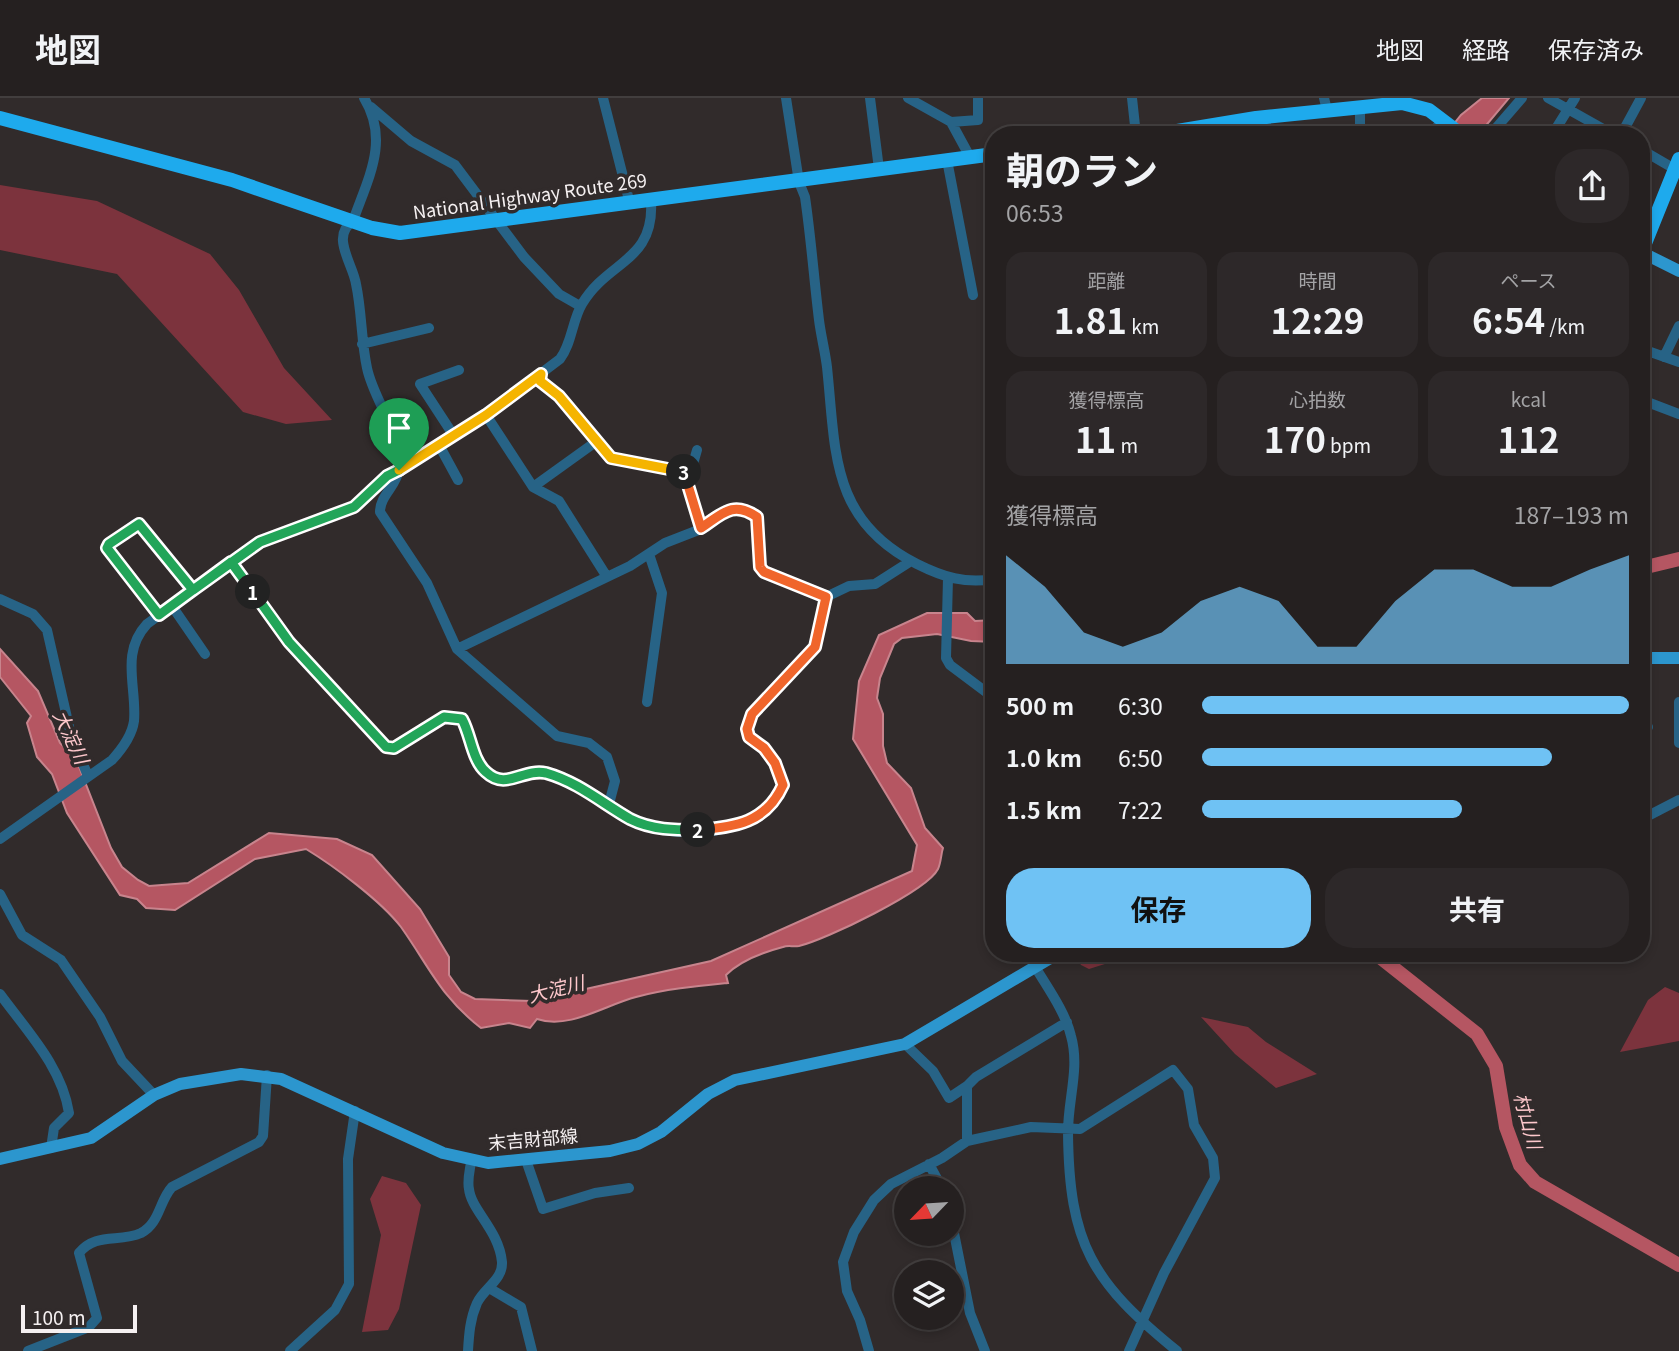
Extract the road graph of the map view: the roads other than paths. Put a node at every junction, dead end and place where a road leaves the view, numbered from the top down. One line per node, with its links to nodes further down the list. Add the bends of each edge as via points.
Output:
1 (603, 98): 36 (street)
2 (786, 98): 34 (street)
3 (870, 98): 33 (street)
4 (908, 98): 12 (street)
5 (978, 98): 18 (street, via 978,120)
6 (1522, 98): 24 (street)
7 (1548, 98): 15 (street)
8 (1574, 98): 15 (street)
9 (1641, 98): 27 (street)
10 (1135, 99): 19 (street)
11 (366, 101): 37 (street, via 379,143); 38 (street, via 411,141 455,165)
12 (925, 103): 18 (street)
13 (1325, 104): 14 (highway); 20 (highway)
14 (1360, 106): 17 (highway, via 1402,103); 21 (street)
15 (1568, 109): 25 (street); 26 (street)
16 (0, 118): 37 (highway, National Highway Route 269, via 232,180)
17 (1445, 120): 22 (street); 23 (highway)
18 (951, 122): 30 (street)
19 (1136, 126)
20 (1203, 126)
21 (1360, 126)
22 (1440, 126)
23 (1452, 126)
24 (1498, 126)
25 (1558, 126)
26 (1598, 126)
27 (1626, 126)
28 (1650, 154): 32 (street)
29 (985, 156): 30 (highway, National Highway Route 269)
30 (970, 158): 31 (highway, National Highway Route 269)
31 (947, 160): 33 (highway, National Highway Route 269); 42 (street)
32 (1678, 167): 39 (highway)
33 (879, 169): 34 (highway, National Highway Route 269)
34 (799, 182): 35 (highway, National Highway Route 269); 66 (street, via 805,197 827,365 834,452 864,524 872,535)
35 (651, 200): 36 (highway, National Highway Route 269); 43 (street, via 649,233)
36 (630, 204): 38 (highway, National Highway Route 269)
37 (353, 220): 38 (highway, National Highway Route 269, via 400,233); 46 (street, via 347,225 342,246 355,278)
38 (500, 221): 43 (street, via 524,257 559,294)
39 (1650, 235)
40 (1650, 258): 41 (main road)
41 (1679, 271)
42 (973, 295)
43 (580, 306): 51 (street, via 566,351)
44 (1679, 326): 48 (street)
45 (429, 328): 46 (street)
46 (362, 344): 59 (street, via 397,446)
47 (1650, 352): 48 (street)
48 (1664, 357): 49 (street)
49 (1679, 362)
50 (460, 370): 55 (street, via 421,384)
51 (541, 374): 54 (street); 56 (street, via 540,381)
52 (1650, 403): 53 (street)
53 (1679, 414)
54 (486, 415): 55 (street); 62 (street)
55 (454, 436): 57 (street)
56 (597, 441): 60 (street, via 611,458 625,463); 62 (street)
57 (439, 445): 59 (street); 61 (street)
58 (697, 450): 60 (street, via 693,464)
59 (399, 470): 65 (street, via 354,507 260,542); 75 (street, via 380,503 380,512 426,583)
60 (684, 472): 63 (street)
61 (458, 480)
62 (533, 487): 67 (street, via 559,501)
63 (701, 528): 64 (street); 71 (street, via 730,509 750,512 757,517 764,572)
64 (649, 554): 67 (street); 80 (street, via 662,593)
65 (231, 562): 70 (street); 85 (street, via 289,642 386,747 394,748 453,716 466,725 480,766 499,780 531,771 545,773)
66 (911, 562): 68 (street); 71 (street, via 875,584 849,586)
67 (607, 578): 75 (street)
68 (947, 578): 69 (street); 79 (street, via 946,657)
69 (985, 580)
70 (193, 590): 73 (street); 74 (street, via 139,524 127,530 107,548)
71 (826, 597): 85 (street, via 815,647 752,714 747,729 749,737 775,763 783,785 762,812 737,827 666,830 632,820)
72 (0, 599): 83 (street, via 33,614 47,631 71,734)
73 (172, 606): 74 (street); 76 (street)
74 (159, 615): 83 (street, via 140,632 130,654 134,722 125,746)
75 (457, 649): 85 (street, via 557,736 589,743 607,757 615,781)
76 (205, 654)
77 (1650, 658): 78 (main road)
78 (1679, 658)
79 (985, 691)
80 (647, 702)
81 (1679, 702): 82 (street)
82 (1679, 743)
83 (88, 776): 87 (street)
84 (1679, 800): 86 (street)
85 (609, 804)
86 (1650, 814)
87 (0, 839)
88 (0, 894): 96 (street, via 22,935 61,960 100,1017 122,1061)
89 (1040, 962): 90 (main road, 末吉財部線)
90 (1034, 965): 92 (street); 93 (main road, 末吉財部線)
91 (0, 994): 100 (street, via 59,1075 66,1096 69,1113 54,1128)
92 (1067, 1022): 95 (street); 98 (street, via 1075,1063)
93 (905, 1044): 95 (street, via 933,1071 949,1098); 102 (main road, 末吉財部線, via 735,1080 638,1144)
94 (268, 1075): 96 (main road, 末吉財部線, via 195,1080); 97 (main road, 末吉財部線); 110 (street, via 259,1142 172,1187 152,1225 140,1233 87,1244 79,1253 79,1263 97,1318 89,1327)
95 (967, 1086): 99 (street)
96 (154, 1095): 100 (main road, 末吉財部線, via 102,1132)
97 (355, 1111): 103 (main road, 末吉財部線); 111 (street, via 348,1159 349,1284 335,1310)
98 (1068, 1130): 99 (street, via 1031,1127); 109 (street, via 1073,1202 1081,1237 1106,1284); 109 (street, via 1080,1129 1173,1070 1188,1089 1194,1125 1213,1158 1215,1178 1145,1310)
99 (967, 1141): 104 (street)
100 (51, 1148): 101 (main road, 末吉財部線)
101 (0, 1159)
102 (526, 1160): 103 (main road, 末吉財部線); 106 (street, via 543,1209)
103 (471, 1162): 108 (street, via 470,1195 496,1237 502,1265 500,1276)
104 (929, 1164): 105 (street); 114 (street, via 891,1184 874,1200 854,1232 843,1262 847,1291)
105 (936, 1176)
106 (629, 1188)
107 (957, 1246): 115 (street, via 971,1313)
108 (489, 1288): 112 (street, via 471,1320); 113 (street, via 521,1307)
109 (1143, 1324): 116 (street); 117 (street)
110 (28, 1351)
111 (290, 1351)
112 (468, 1351)
113 (533, 1351)
114 (869, 1351)
115 (985, 1351)
116 (1129, 1351)
117 (1177, 1351)

